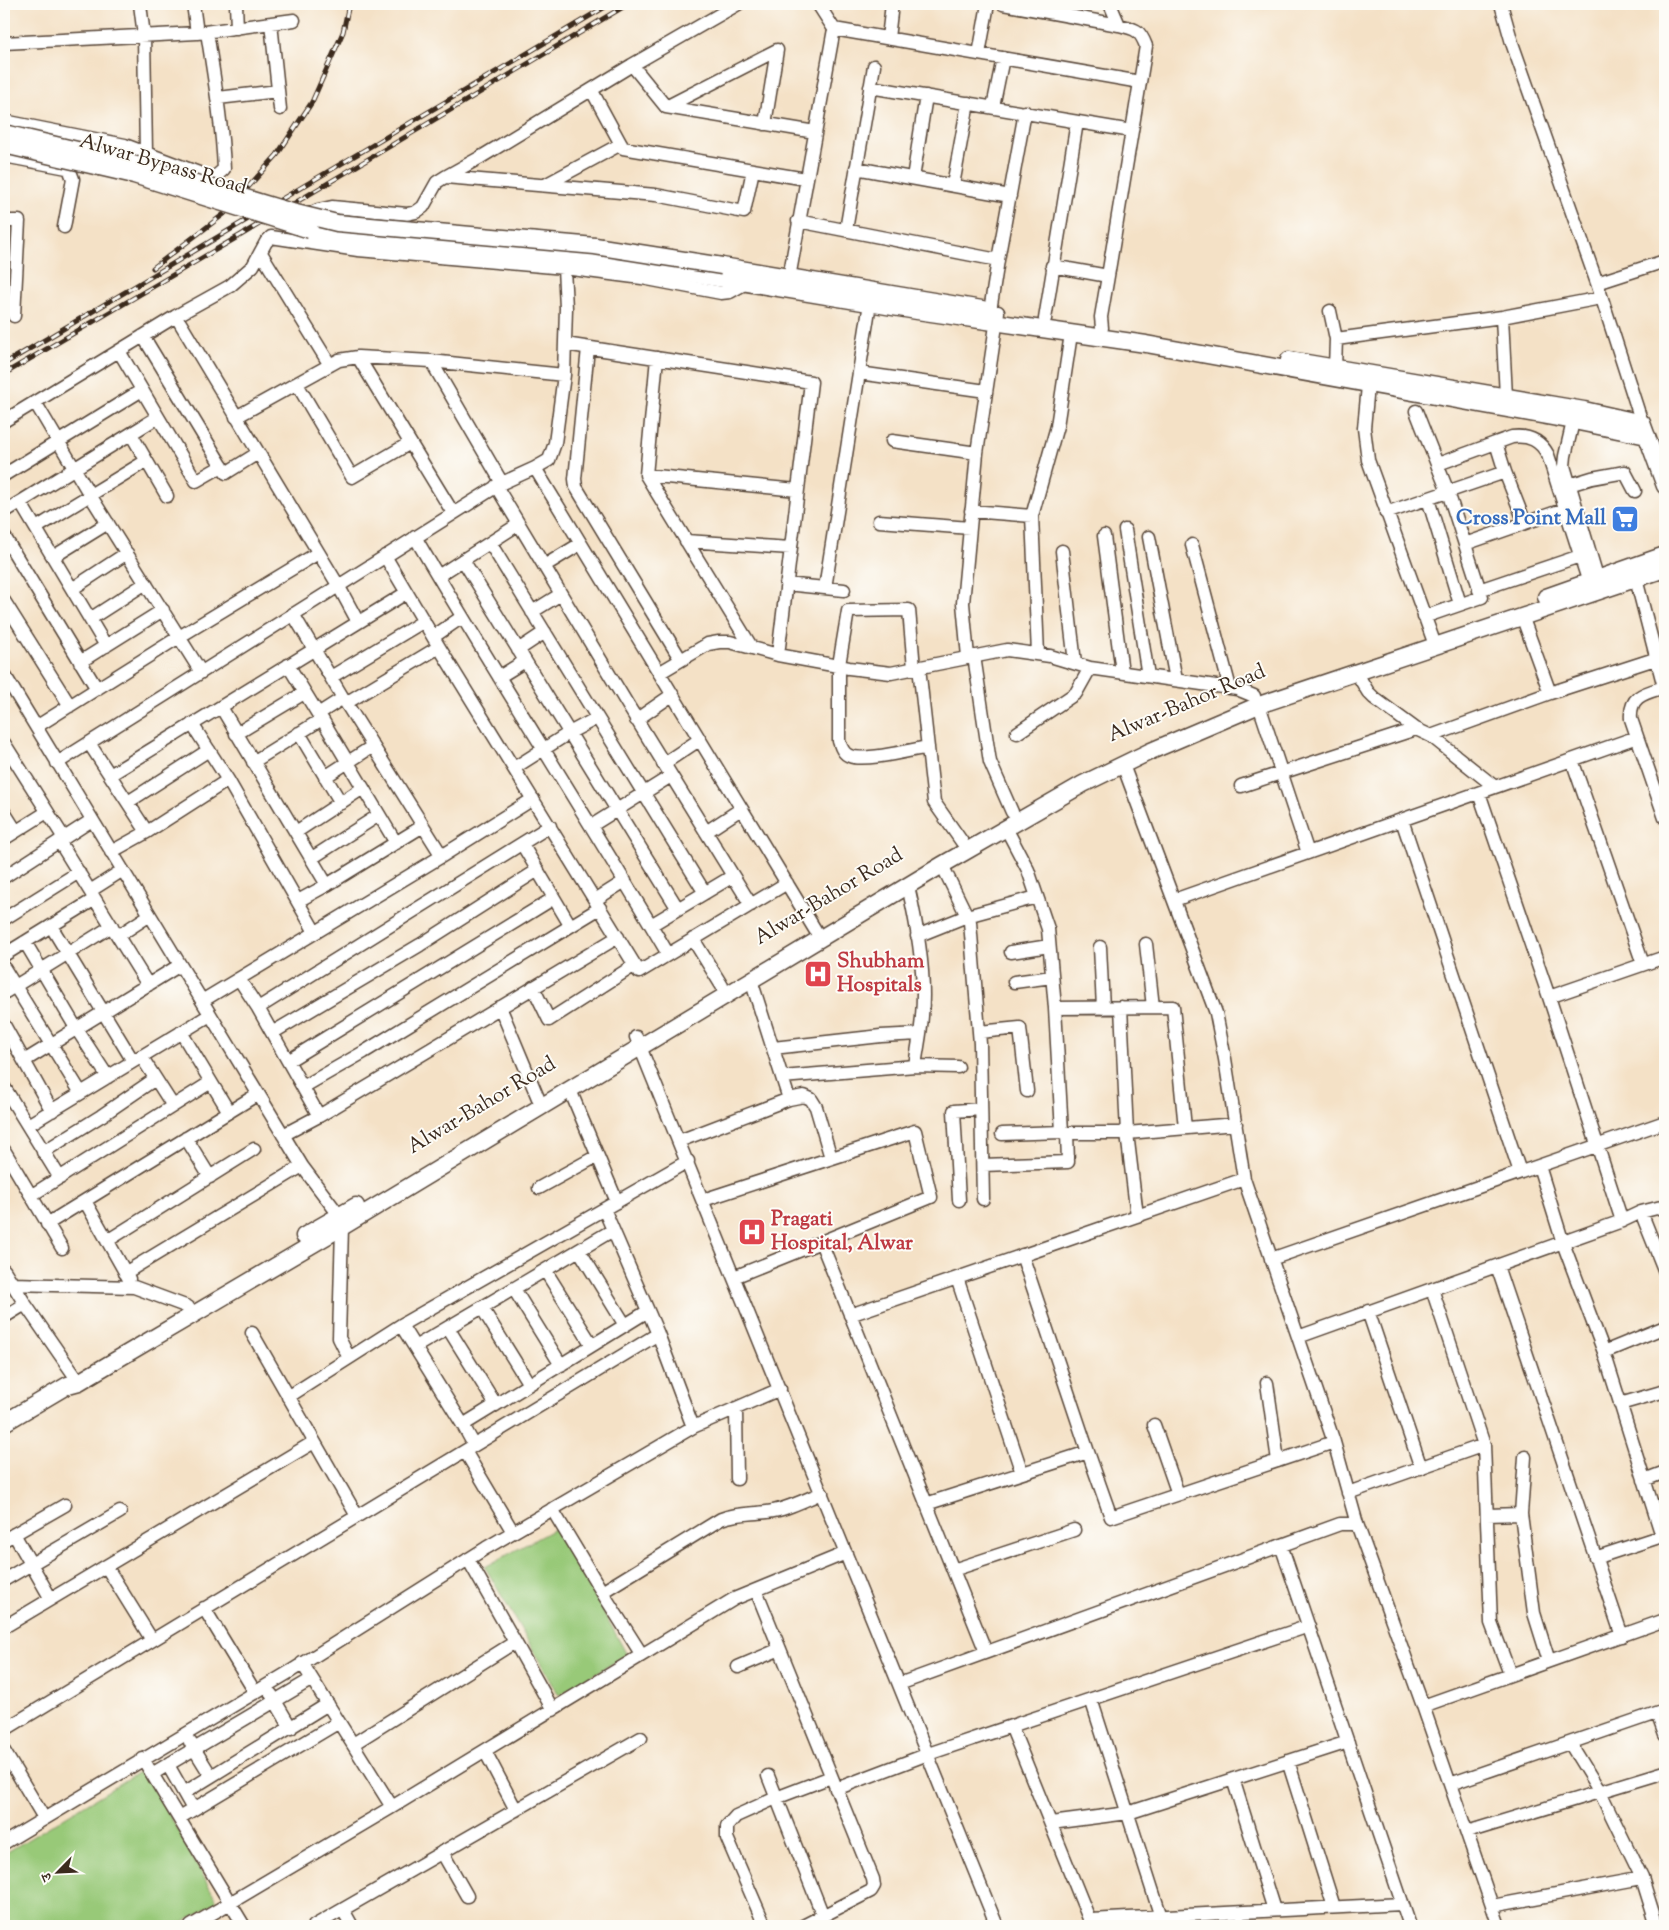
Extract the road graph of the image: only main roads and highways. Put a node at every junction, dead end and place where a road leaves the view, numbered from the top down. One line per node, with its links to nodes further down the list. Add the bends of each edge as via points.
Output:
1 (4, 133): 3 (main road, bridge, via 125,161 337,223 595,246)
2 (4, 145): 3 (main road, Alwar Bypass Road, bridge, via 134,176 310,230)
3 (723, 273): 4 (main road, via 789,278); 4 (main road, via 746,283 870,303)
4 (995, 315): 5 (main road, via 1102,328); 5 (main road, via 1071,334)
5 (1248, 358): 6 (main road); 6 (main road, via 1335,368)
6 (1369, 380): 7 (main road); 7 (main road, via 1506,397)
7 (1575, 415): 8 (main road, via 1645,430)
8 (1665, 486)
9 (1665, 555): 11 (main road, Alwar-Bahor Road)
10 (1665, 569): 11 (main road, Alwar-Bahor Road, via 1522,616)
11 (1433, 640): 12 (main road, Alwar-Bahor Road); 12 (main road, Alwar-Bahor Road, via 1356,672)
12 (1256, 701): 13 (main road, Alwar-Bahor Road, via 1075,788); 13 (main road, Alwar-Bahor Road, via 1137,746 1012,812)
13 (818, 935): 14 (main road, Alwar-Bahor Road, via 751,980); 14 (main road, Alwar-Bahor Road, via 722,986)
14 (639, 1042): 15 (main road, Alwar-Bahor Road, via 538,1098); 15 (main road, Alwar-Bahor Road, via 570,1090)
15 (341, 1221): 16 (main road, Alwar-Bahor Road); 16 (main road, Alwar-Bahor Road, via 188,1306)
16 (74, 1381): 17 (main road, Alwar-Bahor Road)
17 (4, 1423)

